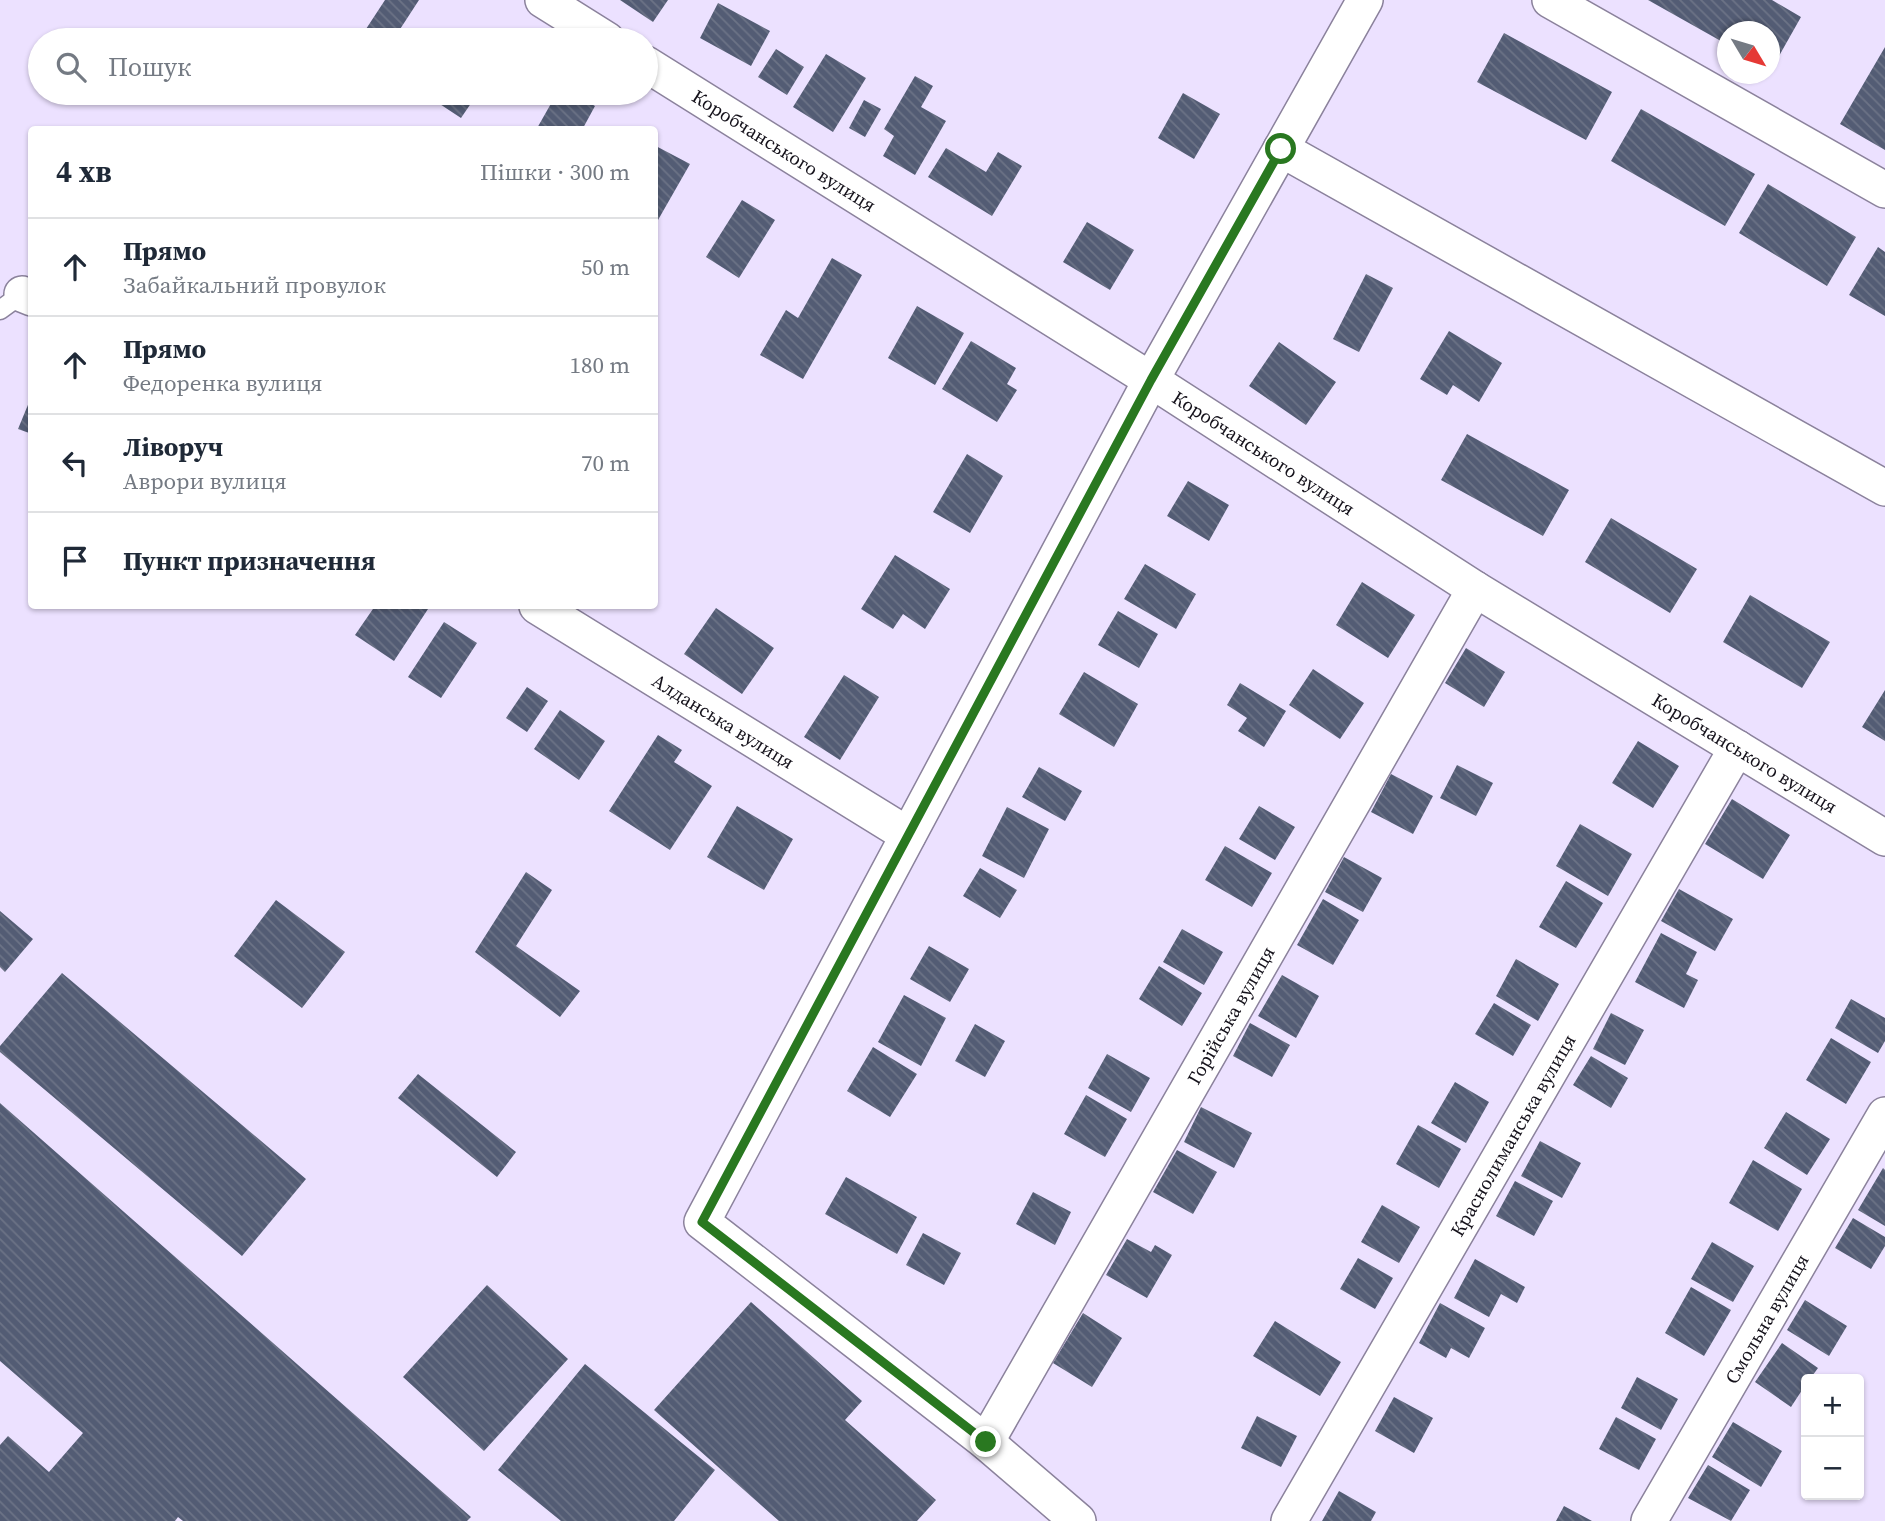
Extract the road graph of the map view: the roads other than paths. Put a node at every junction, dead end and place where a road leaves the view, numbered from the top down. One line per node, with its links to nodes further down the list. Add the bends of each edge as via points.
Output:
1 (543, 0): 4 (street)
2 (1366, 0): 6 (street)
3 (1550, 0): 7 (street)
4 (588, 28)
5 (658, 72): 8 (street, Коробчанського вулиця)
6 (1281, 149): 8 (street); 9 (street)
7 (1885, 190)
8 (1151, 380): 10 (street, Коробчанського вулиця); 13 (street)
9 (1885, 488)
10 (1475, 589): 12 (street, Коробчанського вулиця); 16 (street, Горійська вулиця)
11 (542, 609): 13 (street, Алданська вулиця)
12 (1737, 748): 14 (street, Коробчанського вулиця); 18 (street, Краснолиманська вулиця)
13 (908, 835): 16 (street, via 702,1222)
14 (1885, 838)
15 (1885, 1115): 19 (street, Смольна вулиця)
16 (986, 1442): 17 (street)
17 (1078, 1521)
18 (1289, 1521)
19 (1649, 1521)

